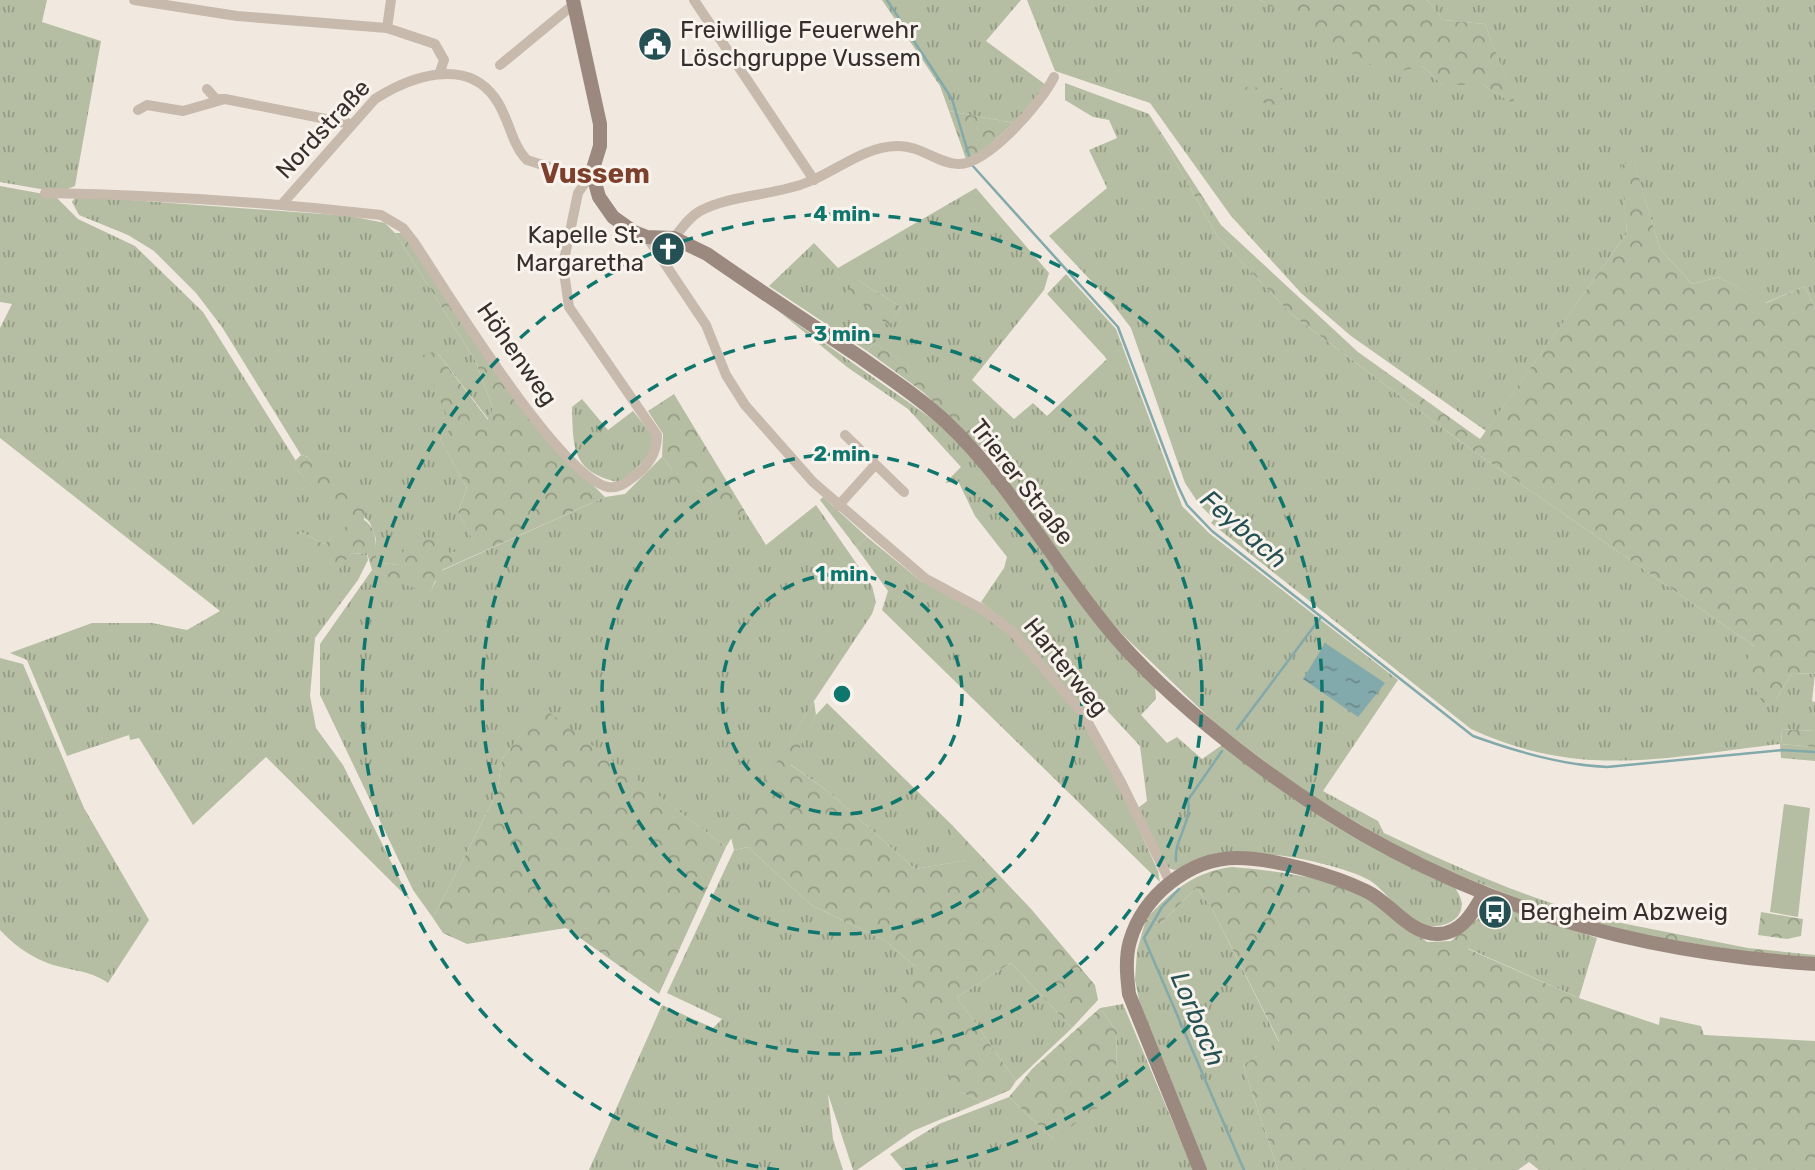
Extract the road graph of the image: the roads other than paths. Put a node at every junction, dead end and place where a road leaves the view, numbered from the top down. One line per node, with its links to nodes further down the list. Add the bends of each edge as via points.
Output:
1 (134, 0): 5 (street, via 237,16)
2 (391, 0): 5 (street)
3 (694, 0): 13 (street)
4 (574, 3): 6 (street); 14 (main road, via 600,124 600,146)
5 (387, 28): 7 (street, via 435,44 444,60)
6 (500, 65)
7 (440, 72): 12 (street, Nordstraße, via 393,87); 14 (street, Nordstraße, via 474,78 495,98 527,160)
8 (1054, 77): 13 (street, via 1041,100 977,160 957,165 917,148 897,146 853,158)
9 (207, 89): 10 (street, via 216,99)
10 (225, 99): 11 (street, via 183,111 147,105); 12 (street)
11 (138, 110)
12 (351, 124): 16 (street, Nordstraße)
13 (814, 180): 18 (street, via 701,210)
14 (590, 181): 16 (street, Höhenweg, via 578,194 564,265 569,307 657,435 656,450 623,486 594,481 527,408 403,228 381,215); 17 (main road, Trierer Straße, via 613,217)
15 (46, 193): 16 (street, Höhenweg, via 115,192)
16 (283, 203)
17 (646, 237): 18 (main road, Trierer Straße); 22 (street, Harterweg, via 706,325 745,405)
18 (674, 238): 24 (main road, Trierer Straße, via 707,254 814,326 947,422 996,477 1074,588 1117,639 1210,729 1330,817)
19 (845, 435): 20 (street)
20 (875, 464): 21 (street); 22 (street)
21 (904, 492)
22 (838, 506): 23 (street, Harterweg, via 933,585 974,604 1013,632 1082,712)
23 (1170, 882): 24 (main road, via 1215,861 1236,858 1272,863 1364,890 1416,928 1436,934 1456,930); 26 (main road, via 1150,903 1130,943 1129,994)
24 (1483, 895): 25 (main road, Trierer Straße, via 1640,943 1716,956)
25 (1815, 964)
26 (1200, 1170)

